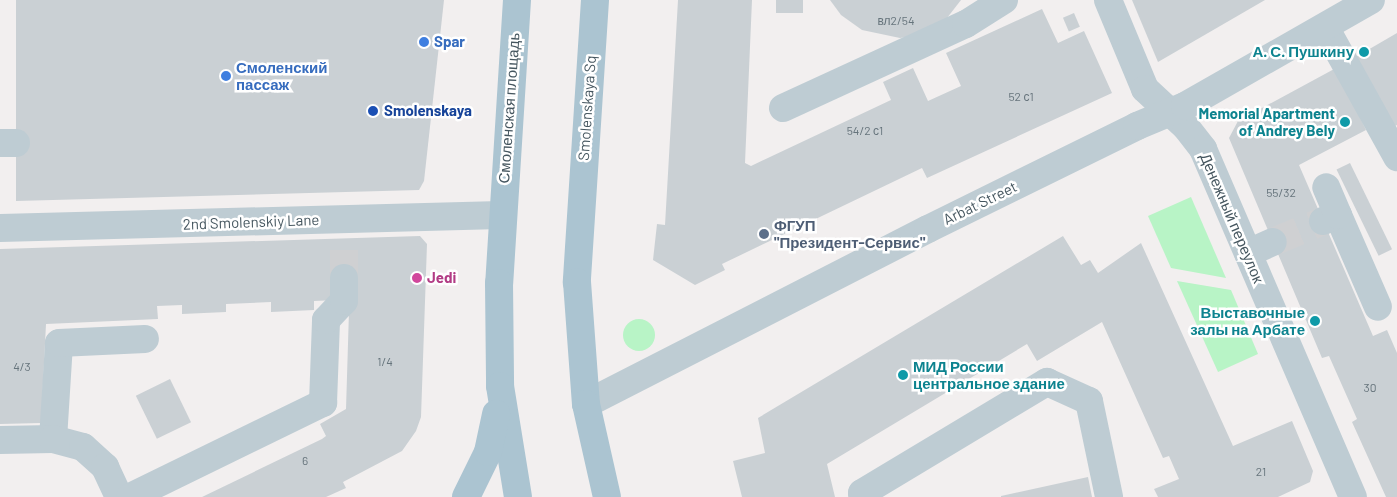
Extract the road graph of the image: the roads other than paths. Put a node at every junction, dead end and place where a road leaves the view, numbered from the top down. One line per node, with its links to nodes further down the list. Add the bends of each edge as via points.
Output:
1 (517, 0): 11 (main road, Смоленская площадь)
2 (595, 0): 19 (main road, Smolenskaya Sq, via 581,216 579,337)
3 (1004, 0): 7 (street, via 966,24)
4 (1108, 0): 8 (street, Денежный переулок, via 1145,89)
5 (1372, 0): 6 (street, Arbat Street)
6 (1325, 27): 8 (street, Arbat Street); 9 (street)
7 (783, 108)
8 (1178, 110): 14 (street, Денежный переулок, via 1203,149); 19 (street, Arbat Street, via 1137,126 928,229)
9 (1397, 157)
10 (1326, 187): 16 (street, via 1331,218)
11 (501, 215): 12 (street, 2nd Smolenskiy Lane, via 344,228); 18 (main road, Смоленская площадь)
12 (0, 228)
13 (1273, 242): 14 (street)
14 (1248, 253): 29 (street, Денежный переулок)
15 (344, 278): 23 (street, via 344,301 326,320 323,403)
16 (1378, 307)
17 (145, 339): 20 (street, via 59,343)
18 (500, 386): 24 (main road, via 488,452); 25 (main road, via 505,433)
19 (586, 404): 26 (main road, Smolenskaya Sq)
20 (53, 439): 21 (street); 22 (street, via 84,447 104,467)
21 (0, 440)
22 (119, 497)
23 (130, 497)
24 (466, 497)
25 (518, 497)
26 (607, 497)
27 (863, 497): 28 (street, via 862,492 1047,382 1088,401)
28 (1110, 497)
29 (1353, 497)

